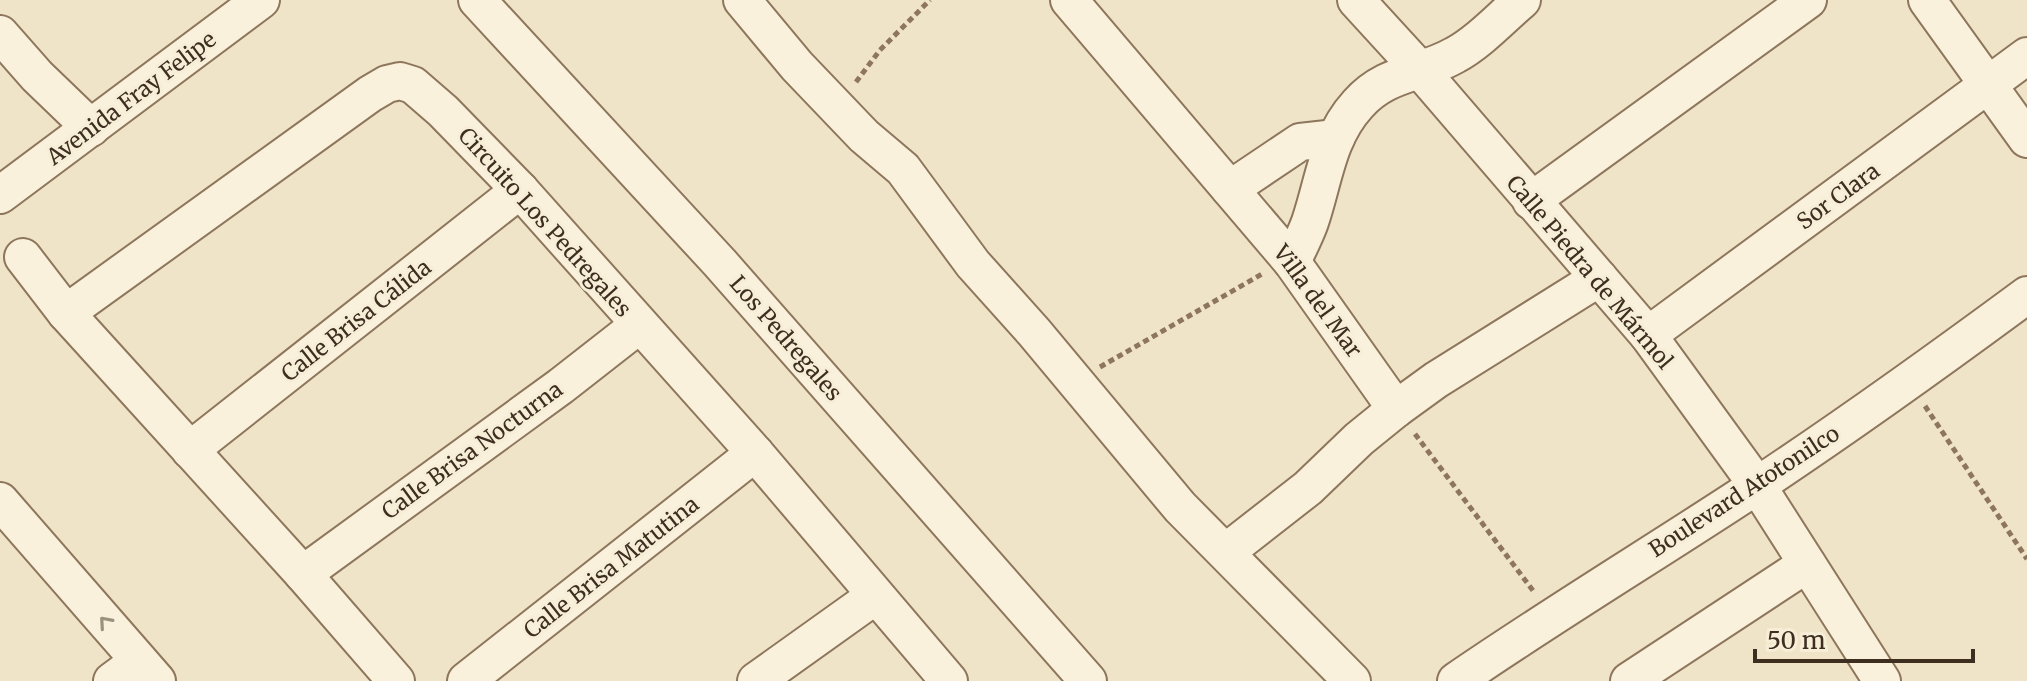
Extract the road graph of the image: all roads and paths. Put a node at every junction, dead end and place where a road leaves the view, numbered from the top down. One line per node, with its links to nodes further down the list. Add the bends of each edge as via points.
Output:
1 (261, 0): 15 (street, Avenida Fray Felipe)
2 (477, 0): 47 (street, Los Pedregales, via 720,263)
3 (742, 0): 14 (street)
4 (930, 0): 14 (path, via 880,50)
5 (1069, 0): 18 (street, Villa del Mar)
6 (1356, 0): 12 (street, Calle Piedra de Mármol)
7 (1522, 0): 12 (street, via 1459,53)
8 (1808, 0): 21 (street)
9 (1927, 0): 13 (street)
10 (0, 34): 15 (street)
11 (2027, 56): 13 (street, Sor Clara)
12 (1421, 71): 16 (street, via 1378,85 1356,106); 21 (street, Calle Piedra de Mármol)
13 (1988, 86): 17 (street); 28 (street, Sor Clara)
14 (836, 107): 29 (street, via 903,169 973,264)
15 (91, 128): 20 (street, Avenida Fray Felipe)
16 (1336, 138): 18 (street, via 1300,142); 23 (street)
17 (2027, 139)
18 (1230, 189): 23 (street, Villa del Mar)
19 (520, 190): 26 (street, Circuito Los Pedregales, via 413,85 387,84); 27 (street, Circuito Los Pedregales); 32 (street, Calle Brisa Cálida)
20 (0, 195)
21 (1531, 201): 24 (street, Calle Piedra de Mármol)
22 (23, 257): 26 (street)
23 (1292, 262): 29 (path, via 1276,266); 31 (street, Villa del Mar)
24 (1599, 278): 28 (street, Calle Piedra de Mármol); 31 (street)
25 (2027, 295): 30 (street, Boulevard Atotonilco)
26 (66, 313): 32 (street)
27 (639, 325): 33 (street, Circuito Los Pedregales); 39 (street, Calle Brisa Nocturna)
28 (1648, 335): 34 (street, Calle Piedra de Mármol)
29 (1075, 381): 36 (street, via 1180,507)
30 (1909, 382): 34 (street, Boulevard Atotonilco); 37 (path)
31 (1396, 409): 36 (street); 41 (path)
32 (190, 450): 39 (street)
33 (755, 453): 40 (street, Circuito Los Pedregales); 44 (street, Calle Brisa Matutina)
34 (1757, 485): 38 (street, Calle Piedra de Mármol); 41 (street, Boulevard Atotonilco)
35 (0, 501): 42 (street, one-way to 35)
36 (1226, 552): 48 (street)
37 (2027, 559)
38 (1807, 564): 50 (street); 51 (street, Calle Piedra de Mármol)
39 (303, 574): 43 (street)
40 (875, 596): 45 (street); 46 (street, Circuito Los Pedregales)
41 (1551, 616): 49 (street, Boulevard Atotonilco)
42 (136, 674)
43 (396, 681)
44 (466, 681)
45 (756, 681)
46 (949, 681)
47 (1088, 681)
48 (1352, 681)
49 (1456, 681)
50 (1629, 681)
51 (1882, 681)

